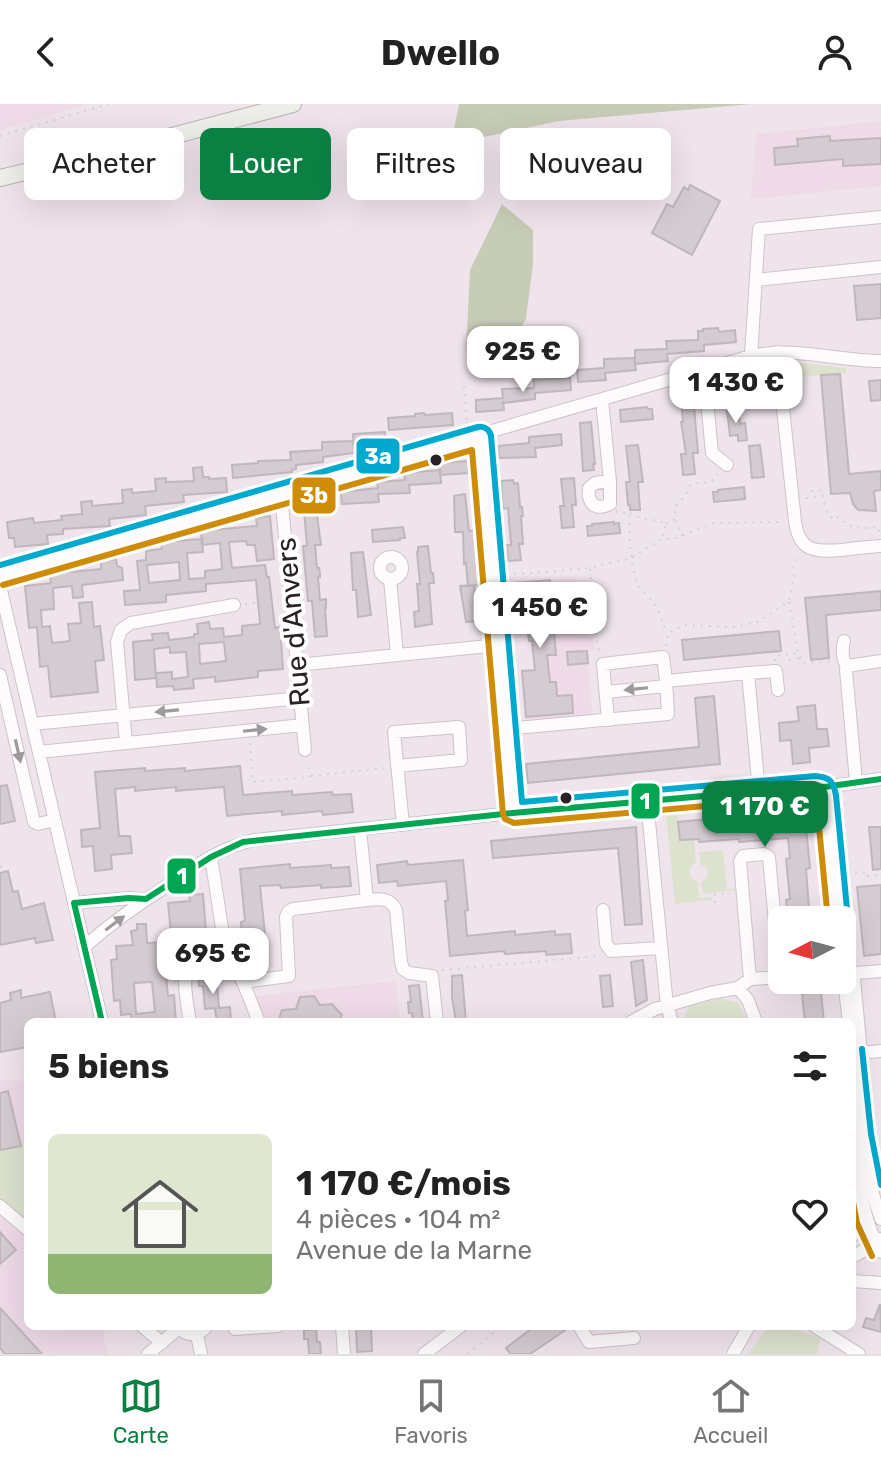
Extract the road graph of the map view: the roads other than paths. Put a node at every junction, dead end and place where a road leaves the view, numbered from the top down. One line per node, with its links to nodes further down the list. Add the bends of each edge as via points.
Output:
1 (293, 104): 2 (main road)
2 (0, 178)
3 (881, 217): 5 (street, via 759,229)
4 (881, 267): 5 (street)
5 (756, 280): 7 (street)
6 (777, 352): 7 (street); 8 (street); 15 (street, via 799,494 798,538 820,552)
7 (751, 356): 9 (street)
8 (881, 361)
9 (704, 369): 10 (street); 12 (street, via 712,453)
10 (602, 400): 11 (street); 13 (street)
11 (481, 437): 14 (street); 22 (street)
12 (727, 465)
13 (610, 481): 13 (street, via 589,488 590,503 602,508 610,504)
14 (281, 494): 16 (street); 26 (street, Rue d'Anvers)
15 (881, 546)
16 (0, 575)
17 (390, 579): 23 (street)
18 (0, 586): 20 (street)
19 (234, 605): 34 (street, via 131,623 121,630 117,642)
20 (3, 611): 36 (street)
21 (844, 641): 25 (street)
22 (499, 645): 23 (street); 38 (street)
23 (397, 655): 26 (street)
24 (881, 661): 25 (street)
25 (846, 664): 45 (street)
26 (297, 665): 32 (street, Rue d'Anvers)
27 (748, 673): 29 (street); 30 (street, via 776,671); 47 (street)
28 (0, 675): 50 (street, one-way to 50, via 34,822)
29 (666, 683): 31 (street, one-way to 31); 31 (street, via 663,657 603,664); 35 (street, via 668,714)
30 (778, 690)
31 (606, 692): 35 (street)
32 (301, 698): 33 (street); 37 (street, Rue d'Anvers)
33 (211, 706): 34 (street, one-way to 34); 39 (street)
34 (123, 715): 36 (street); 40 (street)
35 (608, 720): 38 (street)
36 (32, 724): 42 (street)
37 (303, 725): 39 (street, one-way to 37); 41 (street, Rue d'Anvers)
38 (506, 729): 49 (street)
39 (214, 733): 40 (street)
40 (126, 743): 42 (street, via 70,753)
41 (305, 750)
42 (39, 752): 50 (street)
43 (397, 766): 43 (street, via 394,732 459,727 461,760); 51 (street)
44 (881, 779): 45 (street)
45 (856, 781): 46 (street)
46 (824, 787): 47 (street); 58 (street)
47 (759, 792): 48 (street)
48 (647, 801): 49 (street); 61 (street)
49 (513, 813): 51 (street)
50 (55, 820): 56 (street)
51 (403, 825): 52 (street)
52 (360, 829): 53 (street, via 254,840); 55 (street)
53 (211, 857): 54 (street); 62 (street)
54 (146, 899): 56 (street); 60 (street, one-way to 54)
55 (367, 900): 67 (street, via 288,912 289,976); 75 (street, via 392,903 402,966 409,973 432,976)
56 (74, 903): 60 (street)
57 (773, 906): 66 (street, via 767,855 741,857)
58 (837, 906)
59 (603, 910): 61 (street, via 611,951)
60 (84, 947): 72 (street)
61 (661, 948): 71 (street)
62 (226, 954): 67 (street); 73 (street, via 193,960 186,967)
63 (881, 971): 64 (street)
64 (856, 972)
65 (768, 978): 66 (street)
66 (750, 979): 68 (street)
67 (243, 982): 74 (street)
68 (738, 988): 71 (street); 78 (street)
69 (856, 989): 80 (street)
70 (850, 994): 79 (street)
71 (667, 1006): 76 (street); 77 (street)
72 (101, 1018)
73 (190, 1018)
74 (257, 1018)
75 (437, 1018)
76 (638, 1018)
77 (671, 1018)
78 (755, 1018)
79 (856, 1018)
80 (857, 1024): 81 (street)
81 (856, 1047)
82 (881, 1051): 83 (street)
83 (856, 1052)
84 (856, 1129): 87 (street)
85 (856, 1152): 89 (street)
86 (2, 1210): 88 (street)
87 (881, 1219)
88 (24, 1227)
89 (871, 1236): 90 (street)
90 (856, 1253)
91 (856, 1281): 92 (street)
92 (881, 1283)
93 (147, 1330): 103 (street)
94 (175, 1330): 103 (street)
95 (182, 1330): 96 (street)
96 (202, 1330): 105 (street)
97 (342, 1330): 106 (street)
98 (456, 1330): 107 (street)
99 (580, 1330): 102 (street, via 583,1342)
100 (747, 1330): 108 (street)
101 (820, 1330): 109 (street)
102 (634, 1338)
103 (162, 1343): 104 (street)
104 (148, 1354)
105 (201, 1354)
106 (344, 1354)
107 (424, 1354)
108 (733, 1354)
109 (859, 1354)

